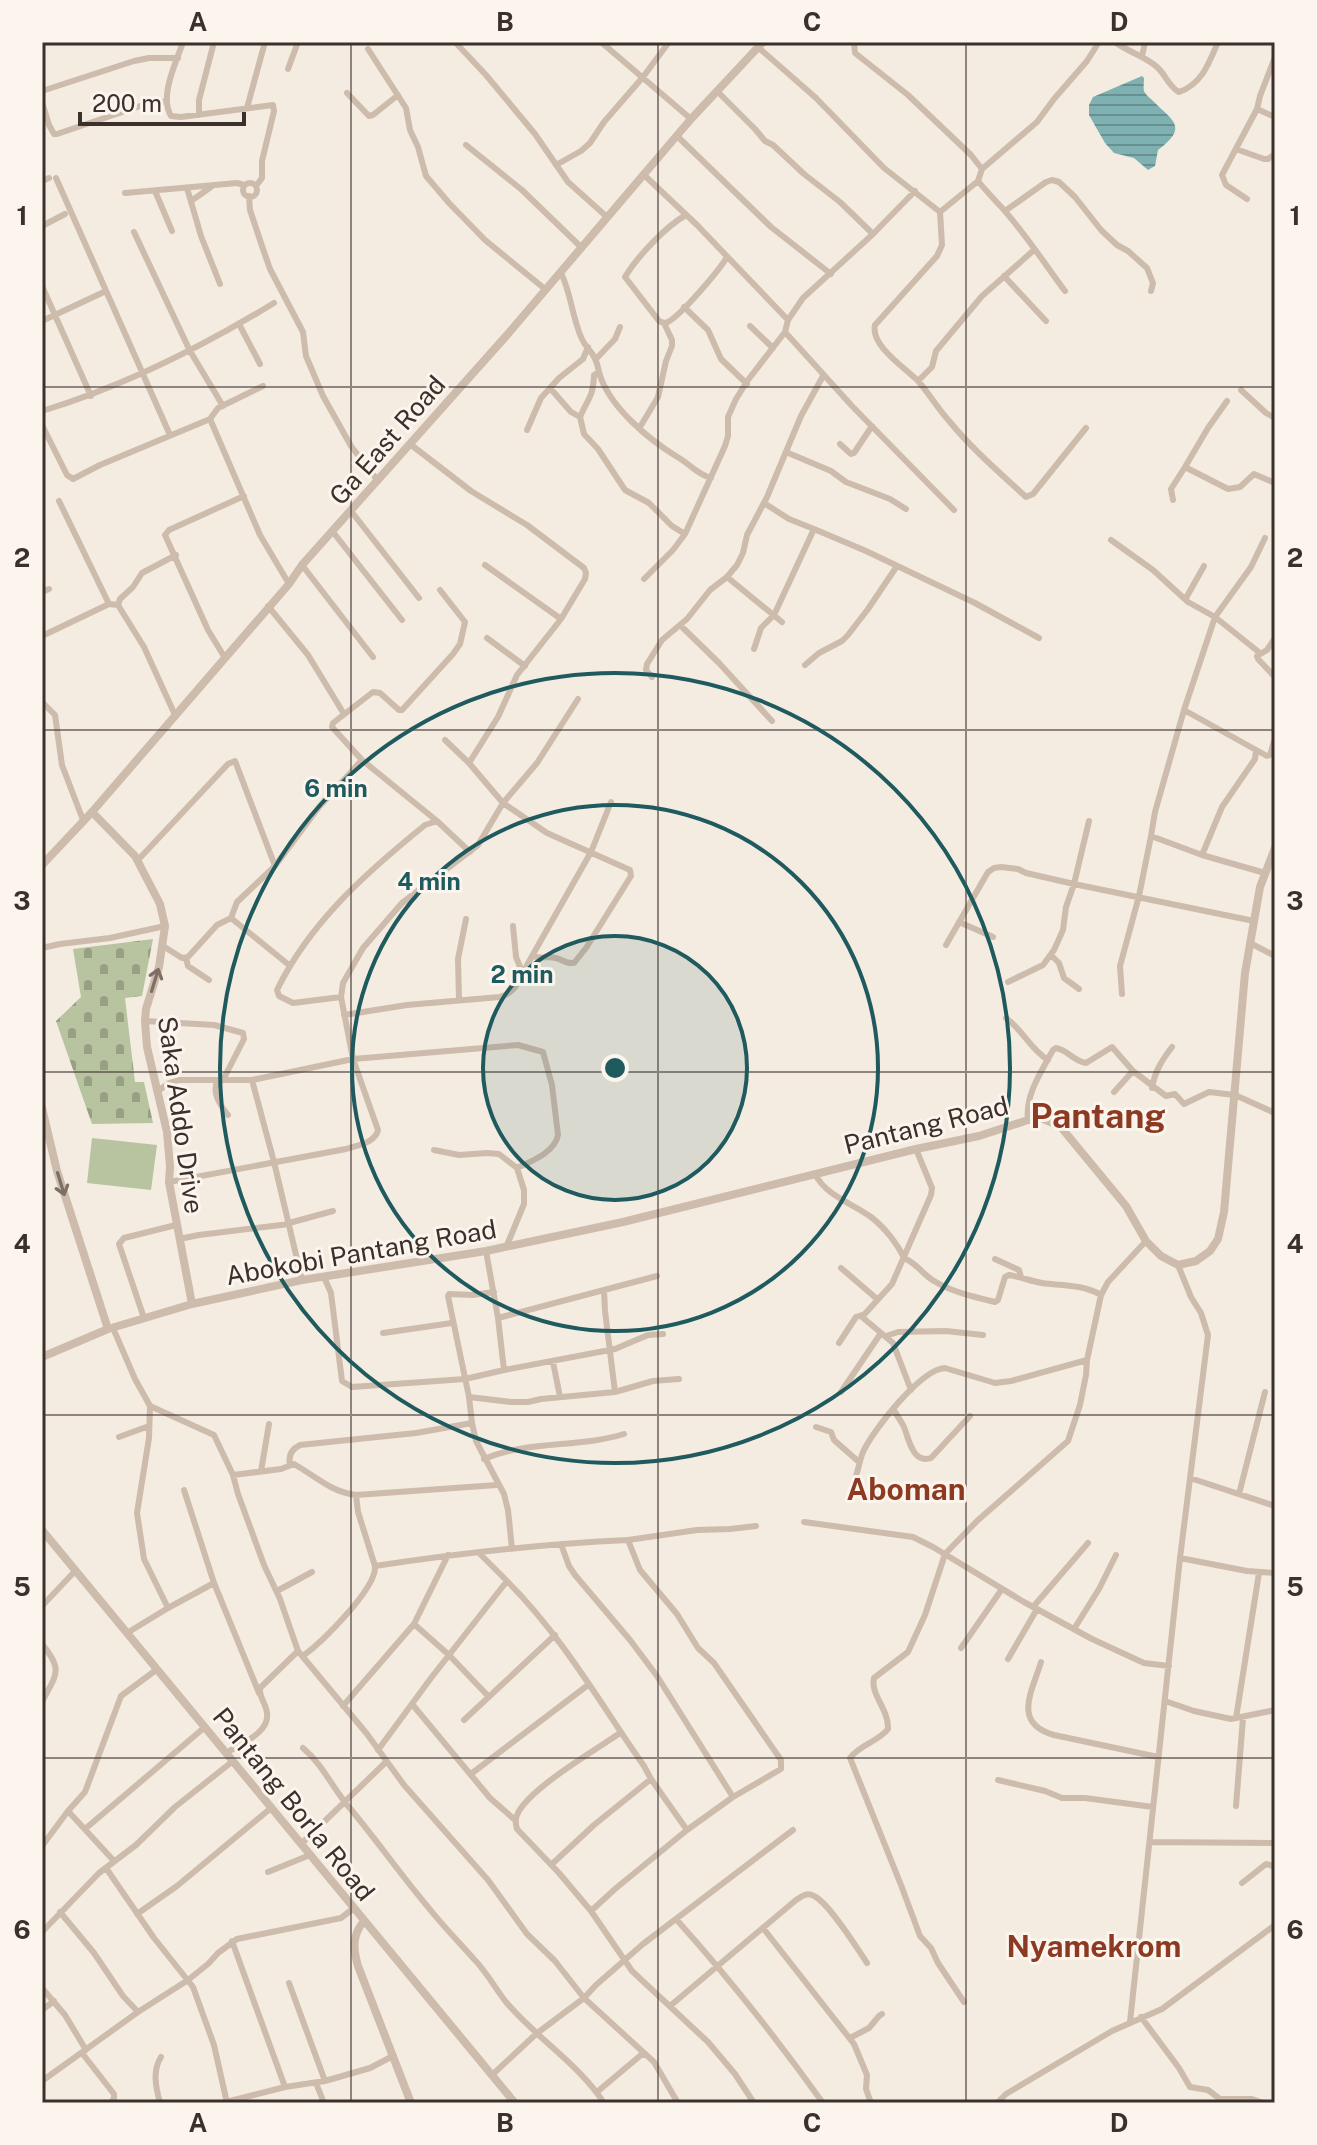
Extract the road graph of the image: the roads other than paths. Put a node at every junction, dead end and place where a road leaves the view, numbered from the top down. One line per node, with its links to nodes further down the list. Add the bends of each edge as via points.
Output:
1 (183, 42): 17 (street)
2 (214, 42): 30 (street)
3 (265, 42): 22 (street)
4 (298, 42): 18 (street)
5 (455, 42): 37 (street)
6 (601, 42): 19 (street)
7 (669, 42): 19 (street)
8 (854, 42): 38 (street, via 855,53 908,95)
9 (1099, 42): 38 (street, via 1037,122)
10 (1115, 42): 15 (street)
11 (1145, 42): 15 (street)
12 (1218, 42): 15 (street, via 1200,79 1179,92)
13 (761, 45): 21 (street, Ga East Road); 47 (street, via 884,168)
14 (368, 49): 24 (street)
15 (1142, 57)
16 (1275, 57): 29 (street)
17 (178, 58): 20 (street, via 134,61); 25 (street)
18 (288, 69)
19 (643, 77): 32 (street); 37 (street, via 590,143)
20 (42, 91)
21 (717, 91): 32 (street, Ga East Road); 60 (street, via 765,141)
22 (251, 93): 27 (street); 28 (street)
23 (347, 93): 24 (street, via 369,116)
24 (398, 95): 69 (street, via 426,176 485,240)
25 (167, 101): 26 (street, via 57,134); 30 (street, via 171,116)
26 (42, 102)
27 (265, 106): 28 (street); 44 (street, via 273,105 274,111)
28 (247, 108): 30 (street)
29 (1257, 109): 31 (street); 35 (street)
30 (199, 115)
31 (1275, 117)
32 (691, 119): 33 (street, Ga East Road)
33 (677, 136): 39 (street, Ga East Road); 65 (street, via 771,227)
34 (466, 145): 61 (street)
35 (1236, 149): 36 (street, via 1264,159); 50 (street, via 1222,179)
36 (1275, 154)
37 (556, 165): 56 (street)
38 (982, 169): 41 (street)
39 (643, 174): 55 (street); 56 (street, Ga East Road)
40 (49, 179): 70 (street)
41 (978, 181): 52 (street); 53 (street)
42 (213, 185): 43 (street); 45 (street); 51 (street)
43 (244, 185): 44 (street); 49 (street)
44 (256, 186): 49 (street, via 256,193)
45 (187, 188): 46 (street); 51 (street)
46 (155, 191): 48 (street); 58 (street)
47 (915, 191): 53 (street); 60 (street)
48 (125, 193)
49 (249, 196): 115 (street, via 267,259 303,332 323,396)
50 (1247, 199)
51 (191, 201): 67 (street)
52 (1005, 211): 62 (street); 72 (street, via 1046,182 1059,182 1101,230 1147,268)
53 (940, 212): 92 (street, via 942,245 937,256 873,331)
54 (65, 214): 57 (street)
55 (686, 215): 63 (street); 79 (street, via 663,232 625,277)
56 (607, 217): 61 (street, Ga East Road)
57 (42, 226)
58 (172, 231)
59 (134, 232): 86 (street)
60 (873, 234): 65 (street)
61 (582, 248): 64 (street, Ga East Road)
62 (1034, 250): 66 (street); 71 (street)
63 (727, 257): 74 (street); 76 (street)
64 (561, 273): 69 (street, Ga East Road); 84 (street)
65 (831, 274): 76 (street, via 803,298)
66 (1004, 276): 78 (street); 92 (street, via 936,351 932,367)
67 (220, 284)
68 (42, 286): 75 (street)
69 (545, 289): 110 (street, Ga East Road)
70 (106, 291): 75 (street); 90 (street)
71 (1065, 291)
72 (1151, 291)
73 (274, 303): 80 (street)
74 (684, 307): 79 (street); 93 (street, via 712,336 721,359)
75 (55, 315): 77 (street); 97 (street)
76 (788, 320): 83 (street)
77 (42, 321)
78 (1046, 321)
79 (664, 323): 106 (street, via 672,346 658,397)
80 (239, 324): 86 (street); 88 (street)
81 (750, 326): 85 (street)
82 (620, 327): 87 (street)
83 (785, 332): 85 (street); 91 (street)
84 (588, 347): 87 (street); 95 (street, via 583,359)
85 (773, 348): 93 (street)
86 (190, 351): 90 (street); 99 (street)
87 (596, 359): 89 (street)
88 (260, 364)
89 (599, 372): 101 (street); 106 (street, via 613,402)
90 (142, 373): 97 (street); 109 (street)
91 (823, 376): 105 (street); 112 (street)
92 (918, 381): 107 (street, via 952,425 1026,497)
93 (747, 384): 114 (street, via 728,417 728,436)
94 (263, 386): 99 (street)
95 (550, 388): 101 (street); 108 (street)
96 (1241, 390): 102 (street)
97 (91, 396): 100 (street)
98 (1227, 401): 113 (street)
99 (223, 406): 103 (street)
100 (42, 411)
101 (580, 417): 126 (street, via 584,434 625,490)
102 (1275, 418)
103 (210, 419): 109 (street); 117 (street)
104 (42, 425): 109 (street, via 71,479)
105 (872, 426): 111 (street, via 854,453); 122 (street)
106 (640, 427): 114 (street)
107 (1086, 428)
108 (527, 430)
109 (170, 435)
110 (410, 444): 115 (street, Ga East Road); 145 (street, via 584,568 585,579)
111 (840, 444)
112 (786, 452): 120 (street); 121 (street)
113 (1185, 467): 116 (street, via 1228,489 1240,487 1254,474); 118 (street, via 1171,489)
114 (711, 478): 126 (street)
115 (378, 481): 123 (street, Ga East Road)
116 (1275, 483)
117 (244, 496): 129 (street, via 166,532); 136 (street)
118 (1173, 500)
119 (59, 501): 140 (street)
120 (764, 503): 124 (street); 134 (street)
121 (906, 509)
122 (954, 510)
123 (351, 511): 125 (street, Ga East Road); 138 (street)
124 (814, 529): 132 (street); 143 (street)
125 (333, 532): 130 (street, Ga East Road); 146 (street)
126 (685, 534): 135 (street)
127 (1265, 538): 144 (street)
128 (1111, 540): 139 (street)
129 (176, 555): 141 (street, via 142,573); 156 (street)
130 (302, 565): 136 (street, Ga East Road); 155 (street)
131 (485, 565): 145 (street)
132 (897, 566): 151 (street); 157 (street, via 848,635)
133 (1204, 566): 139 (street)
134 (727, 577): 143 (street); 148 (street)
135 (644, 579)
136 (289, 584): 142 (street, Ga East Road)
137 (440, 590): 164 (street, via 465,622 453,654 402,710 377,691)
138 (419, 598)
139 (1186, 598): 144 (street)
140 (109, 604): 141 (street); 149 (street)
141 (118, 605): 165 (street)
142 (268, 606): 156 (street, Ga East Road); 164 (street, via 308,655)
143 (774, 615): 147 (street); 153 (street, via 761,628)
144 (1215, 617): 154 (street); 163 (street)
145 (561, 619): 158 (street)
146 (402, 620)
147 (782, 622)
148 (680, 625): 159 (street, via 662,640 647,664); 166 (street)
149 (43, 636)
150 (487, 638): 158 (street)
151 (1039, 638)
152 (1275, 638): 154 (street)
153 (754, 649)
154 (1260, 653): 160 (street, via 1258,659)
155 (373, 657)
156 (225, 658): 165 (street, Ga East Road)
157 (805, 665)
158 (525, 666): 171 (street)
159 (652, 677)
160 (1275, 677)
161 (578, 699): 173 (street, via 537,763)
162 (42, 702): 175 (street, via 55,715 62,765)
163 (1184, 710): 169 (street); 178 (street)
164 (344, 714): 170 (street, via 332,727)
165 (175, 715): 174 (street, Ga East Road)
166 (772, 721)
167 (1275, 738): 169 (street, via 1270,755)
168 (445, 740): 171 (street)
169 (1256, 751): 182 (street, via 1222,807)
170 (362, 760): 176 (street); 185 (street)
171 (469, 763): 173 (street)
172 (611, 802): 181 (street)
173 (503, 803): 180 (street); 181 (street, via 547,833)
174 (92, 812): 175 (street, Ga East Road); 183 (street, Saka Addo Drive)
175 (83, 820): 184 (street, Ga East Road)
176 (437, 821): 180 (street); 204 (street, via 425,825 358,882)
177 (1089, 821): 187 (street)
178 (1151, 836): 182 (street); 188 (street)
179 (1275, 848): 186 (street)
180 (470, 852): 210 (street, via 402,903 363,948)
181 (591, 852): 201 (street); 201 (street, via 628,867 631,876 574,963)
182 (1202, 855): 186 (street)
183 (138, 860): 185 (street, via 235,761); 193 (street, Saka Addo Drive)
184 (42, 865)
185 (275, 866): 189 (street, via 237,902)
186 (1265, 873): 191 (street)
187 (1074, 884): 188 (street); 192 (street, via 994,868); 200 (street)
188 (1139, 896): 191 (street); 209 (street, via 1120,966)
189 (231, 918): 203 (street, via 217,925); 204 (street)
190 (466, 919): 211 (street, via 458,959)
191 (1254, 921): 196 (street)
192 (959, 922): 195 (street); 197 (street)
193 (165, 926): 198 (street, Saka Addo Drive); 199 (street)
194 (513, 926): 205 (street)
195 (993, 937)
196 (1250, 943): 202 (street); 224 (street)
197 (946, 945)
198 (163, 946): 203 (street); 214 (street, Saka Addo Drive, one-way to 198)
199 (42, 948)
200 (1051, 955): 207 (street, via 1043,965); 208 (street, via 1064,978)
201 (532, 956): 205 (street)
202 (1275, 956)
203 (186, 958): 206 (street, via 188,966)
204 (289, 965): 210 (street, via 277,990 287,1002)
205 (523, 974): 211 (street, via 506,995)
206 (209, 980)
207 (1008, 982)
208 (1079, 989)
209 (1122, 994)
210 (341, 997): 212 (street)
211 (459, 1000): 212 (street)
212 (344, 1015): 216 (street)
213 (1006, 1018): 217 (street)
214 (145, 1021): 219 (street, via 214,1025 243,1033); 222 (street, Saka Addo Drive)
215 (1172, 1047): 221 (street)
216 (353, 1059): 220 (street); 231 (street, via 376,1137 346,1149); 232 (street, via 518,1045 543,1052 558,1140)
217 (1048, 1060): 218 (street, via 1056,1048 1086,1063 1112,1047); 228 (street, via 1028,1103)
218 (1133, 1071): 221 (street); 223 (street)
219 (220, 1080): 220 (street); 222 (street, via 175,1081); 227 (street, via 215,1086 217,1099)
220 (252, 1080): 231 (street)
221 (1152, 1088): 224 (street, via 1166,1096 1175,1094 1185,1104 1209,1092)
222 (158, 1091): 234 (street, Saka Addo Drive, via 167,1132)
223 (1114, 1092)
224 (1235, 1095): 226 (street); 245 (street, via 1218,1239 1203,1257)
225 (42, 1108): 260 (street, one-way to 260, via 60,1182)
226 (1275, 1113)
227 (228, 1115)
228 (1028, 1120): 229 (street, Pantang Road); 240 (street, Pantang Road, via 1041,1118 1060,1126 1126,1206)
229 (916, 1149): 233 (street, Pantang Road); 243 (street, via 932,1188)
230 (434, 1150): 232 (street, via 499,1154)
231 (274, 1162): 234 (street); 237 (street)
232 (517, 1168): 241 (street, via 524,1204)
233 (815, 1174): 236 (street, Pantang Road); 243 (street, via 834,1195 877,1222)
234 (169, 1182): 238 (street, Saka Addo Drive)
235 (333, 1211): 237 (street)
236 (623, 1222): 241 (street, Abokobi Pantang Road)
237 (289, 1224): 239 (street); 250 (street)
238 (176, 1225): 239 (street, Saka Addo Drive); 257 (street, via 124,1238 119,1244)
239 (179, 1239): 255 (street, Saka Addo Drive)
240 (1146, 1241): 245 (street, Pantang Road); 253 (street)
241 (507, 1245): 242 (street, Abokobi Pantang Road)
242 (486, 1251): 248 (street, Abokobi Pantang Road); 252 (street)
243 (904, 1258): 249 (street, via 938,1283 995,1302 1006,1275); 254 (street, via 892,1284)
244 (995, 1259): 249 (street, via 1019,1270)
245 (1178, 1265): 293 (street, via 1208,1335)
246 (841, 1268): 254 (street)
247 (657, 1276): 251 (street)
248 (324, 1277): 250 (street, Abokobi Pantang Road); 271 (street, via 346,1385)
249 (1021, 1277): 253 (street)
250 (302, 1280): 255 (street, Abokobi Pantang Road)
251 (604, 1290): 258 (street); 266 (street)
252 (494, 1292): 258 (street); 259 (street, via 449,1294)
253 (1101, 1295): 268 (street)
254 (877, 1299): 256 (street)
255 (192, 1304): 257 (street, Abokobi Pantang Road)
256 (862, 1315): 263 (street); 265 (street)
257 (144, 1318): 260 (street, Abokobi Pantang Road)
258 (498, 1318): 270 (street)
259 (452, 1323): 261 (street); 271 (street)
260 (111, 1328): 267 (street, Abokobi Pantang Road); 279 (street)
261 (383, 1333)
262 (663, 1334): 266 (street)
263 (883, 1334): 264 (street); 273 (street, via 893,1343); 275 (street)
264 (983, 1335)
265 (839, 1343)
266 (609, 1350): 269 (street); 274 (street)
267 (42, 1357)
268 (1087, 1360): 273 (street, via 995,1383 938,1368); 308 (street, via 1068,1441)
269 (553, 1362): 270 (street); 278 (street)
270 (504, 1370): 271 (street)
271 (465, 1379): 277 (street)
272 (679, 1379): 274 (street)
273 (911, 1390): 280 (street)
274 (615, 1392): 278 (street)
275 (841, 1392)
276 (1265, 1392): 297 (street)
277 (469, 1397): 278 (street, via 520,1402); 282 (street)
278 (560, 1397)
279 (150, 1406): 284 (street); 292 (street, via 214,1435)
280 (893, 1409): 281 (street, via 918,1458 925,1460); 289 (street)
281 (970, 1416)
282 (472, 1423): 288 (street); 290 (street, via 300,1445 290,1455)
283 (269, 1424): 291 (street)
284 (149, 1426): 287 (street); 322 (street, via 137,1513 144,1559)
285 (816, 1427): 289 (street, via 831,1432)
286 (624, 1434): 288 (street, via 502,1451)
287 (119, 1437)
288 (484, 1459): 295 (street)
289 (859, 1462): 294 (street)
290 (290, 1464): 291 (street); 298 (street, via 320,1483)
291 (261, 1471): 292 (street)
292 (233, 1475): 320 (street)
293 (1190, 1478): 297 (street); 311 (street)
294 (854, 1482)
295 (497, 1485): 298 (street); 306 (street, via 508,1510)
296 (184, 1490): 318 (street)
297 (1239, 1494): 299 (street)
298 (356, 1495): 312 (street)
299 (1275, 1506)
300 (804, 1522): 308 (street, via 902,1534)
301 (756, 1526): 303 (street)
302 (42, 1530): 313 (street, Pantang Borla Road)
303 (628, 1540): 305 (street); 357 (street, via 640,1570 714,1663 781,1760 781,1769)
304 (1088, 1543): 323 (street)
305 (561, 1544): 306 (street); 357 (street, via 575,1575 657,1676)
306 (512, 1549): 307 (street)
307 (479, 1552): 309 (street); 317 (street)
308 (945, 1554): 319 (street); 396 (street, via 908,1652 874,1678 888,1729 850,1758 920,1936)
309 (448, 1555): 312 (street); 324 (street)
310 (1116, 1555): 325 (street)
311 (1180, 1558): 315 (street); 334 (street)
312 (375, 1566): 330 (street, via 375,1576 356,1603 325,1638)
313 (76, 1570): 321 (street); 326 (street, Pantang Borla Road)
314 (312, 1572): 320 (street)
315 (1259, 1573): 316 (street); 344 (street)
316 (1275, 1573)
317 (507, 1581): 327 (street); 331 (street)
318 (214, 1583): 322 (street); 337 (street)
319 (1002, 1589): 323 (street); 329 (street)
320 (277, 1591): 330 (street)
321 (42, 1606)
322 (168, 1608): 326 (street)
323 (1035, 1608): 325 (street); 332 (street)
324 (414, 1624): 331 (street); 342 (street)
325 (1074, 1629): 334 (street, via 1144,1663)
326 (127, 1633): 335 (street, Pantang Borla Road)
327 (555, 1635): 336 (street); 338 (street)
328 (42, 1644): 340 (street, via 57,1669)
329 (961, 1648)
330 (301, 1653): 337 (street); 342 (street)
331 (449, 1655): 338 (street); 341 (street)
332 (1008, 1659)
333 (1041, 1662): 351 (street, via 1027,1706 1035,1727)
334 (1169, 1666): 339 (street)
335 (156, 1670): 346 (street, Pantang Borla Road); 362 (street, via 121,1696 85,1792)
336 (588, 1685): 347 (street); 354 (street)
337 (259, 1693): 350 (street, via 267,1721 260,1732)
338 (489, 1697): 345 (street)
339 (1165, 1701): 344 (street); 351 (street)
340 (42, 1702)
341 (412, 1704): 349 (street); 354 (street)
342 (343, 1706): 349 (street)
343 (1275, 1710): 344 (street)
344 (1239, 1718): 359 (street)
345 (464, 1720)
346 (205, 1727): 350 (street, Pantang Borla Road); 364 (street)
347 (620, 1733): 355 (street); 363 (street, via 556,1777 520,1808)
348 (303, 1748): 358 (street)
349 (378, 1750): 353 (street)
350 (226, 1753): 352 (street, Pantang Borla Road)
351 (1158, 1757): 360 (street)
352 (233, 1761): 361 (street, Pantang Borla Road); 372 (street)
353 (386, 1762): 358 (street); 394 (street)
354 (471, 1774): 363 (street)
355 (651, 1779): 365 (street); 373 (street)
356 (998, 1780): 360 (street, via 1062,1798)
357 (733, 1797): 365 (street)
358 (345, 1802): 369 (street); 403 (street)
359 (1236, 1806)
360 (1153, 1807): 367 (street)
361 (271, 1808): 369 (street, Pantang Borla Road); 381 (street)
362 (68, 1811): 364 (street); 370 (street)
363 (515, 1820): 373 (street, via 517,1829)
364 (85, 1829): 372 (street)
365 (687, 1830): 379 (street)
366 (793, 1830): 382 (street)
367 (1150, 1842): 368 (street); 402 (street)
368 (1275, 1843)
369 (301, 1844): 371 (street, Pantang Borla Road)
370 (42, 1846)
371 (310, 1855): 376 (street); 378 (street, Pantang Borla Road)
372 (114, 1861): 374 (street)
373 (551, 1865): 379 (street)
374 (106, 1868): 380 (street); 381 (street)
375 (1275, 1870): 377 (street, via 1266,1864)
376 (268, 1872)
377 (1242, 1883)
378 (354, 1908): 383 (street, Pantang Borla Road); 387 (street, via 341,1918)
379 (591, 1911): 388 (street)
380 (60, 1912): 386 (street); 399 (street)
381 (137, 1914): 391 (street)
382 (676, 1919): 388 (street); 390 (street)
383 (364, 1921): 407 (street, via 354,1951); 409 (street, Pantang Borla Road)
384 (1275, 1925): 401 (street, via 1162,2009)
385 (763, 1928): 389 (street, via 801,1896 815,1896); 390 (street); 404 (street)
386 (42, 1932)
387 (232, 1941): 391 (street); 413 (street)
388 (625, 1961): 394 (street); 397 (street)
389 (867, 1963)
390 (718, 1965): 397 (street); 426 (street)
391 (188, 1980): 399 (street); 416 (street, via 209,2030)
392 (289, 1983): 411 (street)
393 (42, 1988): 395 (street)
394 (584, 1998): 403 (street); 406 (street)
395 (54, 2001): 398 (street); 405 (street)
396 (964, 2002)
397 (670, 2006): 425 (street, via 723,2060)
398 (42, 2010)
399 (138, 2012): 405 (street)
400 (882, 2014): 404 (street)
401 (1141, 2017): 402 (street); 429 (street, via 1190,2087 1220,2099)
402 (1130, 2022): 428 (street)
403 (536, 2034): 409 (street); 414 (street)
404 (850, 2038): 427 (street, via 867,2075)
405 (84, 2051): 410 (street); 417 (street, via 114,2094)
406 (646, 2055): 414 (street); 424 (street)
407 (393, 2056): 411 (street); 421 (street)
408 (161, 2057): 418 (street, via 155,2073)
409 (492, 2075): 422 (street, Pantang Borla Road)
410 (42, 2081)
411 (325, 2081): 412 (street)
412 (316, 2083): 413 (street); 420 (street)
413 (285, 2087): 415 (street)
414 (597, 2092): 423 (street)
415 (251, 2095): 416 (street); 419 (street)
416 (226, 2102)
417 (111, 2103)
418 (160, 2103)
419 (254, 2103)
420 (324, 2103)
421 (411, 2103)
422 (515, 2103)
423 (604, 2103)
424 (678, 2103)
425 (754, 2103)
426 (823, 2103)
427 (871, 2103)
428 (997, 2103)
429 (1263, 2103)

